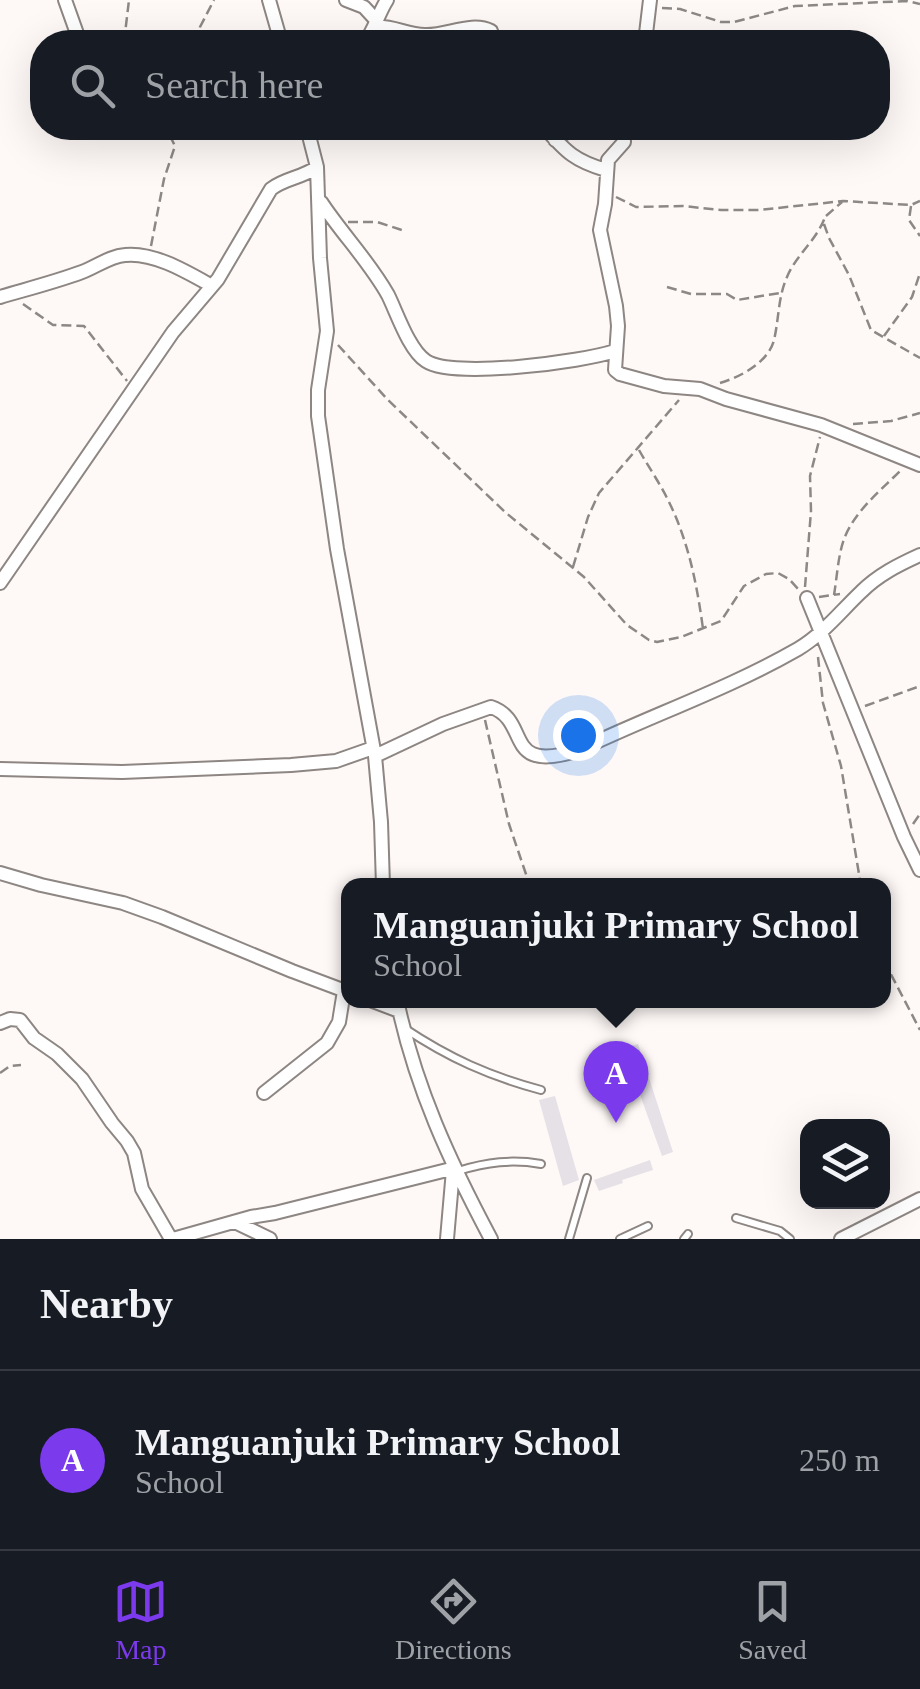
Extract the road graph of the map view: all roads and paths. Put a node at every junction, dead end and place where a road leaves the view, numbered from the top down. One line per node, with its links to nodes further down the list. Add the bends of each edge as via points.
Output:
1 (65, 0): 11 (street)
2 (128, 0): 12 (path)
3 (214, 0): 13 (path)
4 (346, 0): 10 (street, via 364,7)
5 (387, 0): 10 (street)
6 (268, 1): 14 (street)
7 (884, 1): 8 (path, via 795,6 734,22); 9 (path)
8 (651, 4): 19 (street)
9 (920, 4)
10 (375, 23): 15 (street); 16 (street)
11 (76, 30)
12 (125, 30)
13 (199, 30)
14 (277, 30)
15 (371, 30)
16 (399, 30)
17 (462, 30): 18 (street)
18 (488, 30)
19 (648, 30)
20 (173, 140): 35 (path)
21 (310, 140): 24 (street)
22 (556, 140): 25 (street, via 584,164)
23 (624, 140): 25 (street)
24 (317, 167): 27 (street); 37 (street, via 271,189)
25 (606, 170): 26 (street)
26 (606, 193): 29 (path, via 644,208 759,210); 43 (street, via 600,230 616,306)
27 (320, 200): 32 (street); 41 (street)
28 (920, 200): 30 (path)
29 (844, 201): 30 (path); 31 (path)
30 (911, 205): 34 (path, via 909,220)
31 (825, 217): 39 (path); 42 (path, via 871,330)
32 (333, 220): 33 (path); 43 (street, via 427,362 488,368)
33 (405, 231)
34 (920, 236)
35 (144, 256): 37 (street); 40 (street, via 116,256)
36 (920, 273): 42 (path, via 912,297)
37 (212, 286): 45 (street)
38 (667, 287): 39 (path, via 738,300)
39 (781, 292): 46 (path, via 773,344 762,358 739,377)
40 (6, 294): 45 (path, via 53,325 84,326)
41 (327, 331): 54 (path, via 388,400); 64 (street, via 318,416)
42 (882, 338): 44 (path)
43 (615, 351): 46 (street, via 620,374)
44 (920, 358)
45 (135, 388): 55 (street)
46 (696, 388): 49 (street); 50 (path)
47 (920, 413): 48 (path)
48 (852, 424)
49 (826, 427): 51 (street); 59 (path, via 810,476 804,594 778,573 766,574 744,586 721,621)
50 (638, 448): 54 (path, via 595,499); 59 (path, via 680,526)
51 (904, 457): 52 (street); 57 (path, via 844,538)
52 (920, 465)
53 (920, 555): 56 (street)
54 (572, 568): 59 (path, via 650,640)
55 (0, 583)
56 (862, 591): 57 (path); 60 (street)
57 (834, 595): 58 (path)
58 (807, 598): 60 (street)
59 (703, 630)
60 (823, 635): 62 (street, via 559,756 530,753 500,710); 63 (street); 70 (path, via 823,703 841,766)
61 (920, 686): 63 (path)
62 (482, 709): 64 (street); 69 (path)
63 (854, 710): 66 (street)
64 (374, 752): 65 (street, via 291,765); 68 (street)
65 (0, 769)
66 (920, 870)
67 (0, 873): 72 (street, via 162,916)
68 (384, 878)
69 (527, 878)
70 (859, 878)
71 (891, 974): 77 (path)
72 (341, 990)
73 (343, 1008): 81 (street, via 327,1043)
74 (398, 1008): 76 (street)
75 (0, 1024): 89 (street, via 20,1020 82,1078 128,1141 142,1190)
76 (403, 1028): 80 (lane, via 480,1071); 83 (street)
77 (920, 1030)
78 (21, 1065): 79 (path)
79 (0, 1073)
80 (541, 1090)
81 (264, 1093)
82 (542, 1164): 83 (lane, via 510,1160)
83 (455, 1170): 87 (street); 91 (street); 92 (street)
84 (586, 1178): 93 (lane)
85 (920, 1199): 96 (street)
86 (736, 1218): 95 (lane)
87 (235, 1222): 89 (street); 90 (street)
88 (648, 1226): 94 (lane)
89 (172, 1239)
90 (270, 1239)
91 (447, 1239)
92 (492, 1239)
93 (569, 1239)
94 (620, 1239)
95 (790, 1239)
96 (840, 1239)

